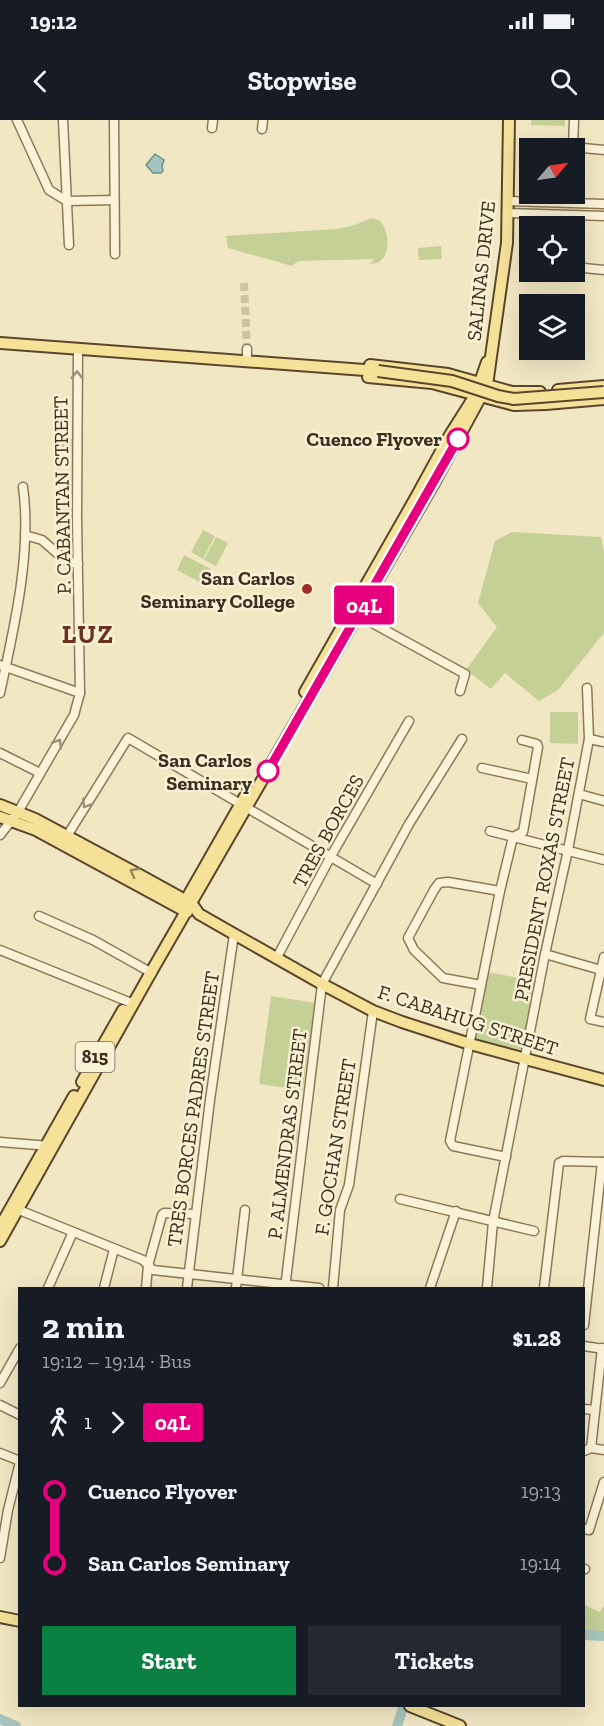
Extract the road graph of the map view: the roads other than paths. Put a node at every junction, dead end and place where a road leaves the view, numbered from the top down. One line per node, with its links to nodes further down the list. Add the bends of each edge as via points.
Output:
1 (17, 120): 8 (street, via 49,190)
2 (63, 120): 8 (street)
3 (114, 120): 7 (street)
4 (509, 120): 10 (main road, SALINAS DRIVE / 815)
5 (574, 120): 6 (street, via 573,147)
6 (604, 150)
7 (114, 200): 8 (street); 13 (street)
8 (66, 201): 12 (street)
9 (604, 204): 10 (street)
10 (508, 207): 11 (street); 24 (main road, SALINAS DRIVE / 815, via 507,243)
11 (604, 216)
12 (69, 245)
13 (115, 254)
14 (585, 268): 15 (street)
15 (604, 270)
16 (0, 338): 17 (main road, via 9,338)
17 (15, 344): 18 (main road); 19 (main road)
18 (0, 345)
19 (78, 349): 21 (main road); 35 (street, P. CABANTAN STREET, one-way to 19)
20 (247, 349): 21 (street)
21 (247, 360): 22 (main road)
22 (270, 362): 23 (main road, via 361,364); 26 (main road, via 297,370); 28 (main road, bridge, via 452,381 514,399)
23 (451, 375): 24 (main road); 26 (main road)
24 (484, 384): 27 (main road); 29 (main road, 815)
25 (604, 386): 27 (main road)
26 (452, 387): 29 (main road); 32 (main road, via 463,396)
27 (517, 392): 31 (main road, via 512,398)
28 (604, 392)
29 (479, 395): 31 (main road); 32 (main road, 815)
30 (604, 399): 31 (main road)
31 (514, 405): 32 (main road)
32 (470, 411): 36 (main road, 815, via 450,435)
33 (23, 487): 34 (street)
34 (25, 535): 35 (street, via 42,540 66,561); 37 (street, via 18,599)
35 (78, 564): 41 (street, P. CABANTAN STREET)
36 (354, 613): 39 (street, via 465,674); 54 (main road, 815)
37 (3, 666): 40 (street); 41 (street)
38 (586, 688): 44 (street, PRESIDENT ROXAS STREET)
39 (460, 690)
40 (0, 693)
41 (80, 693): 49 (street, P. CABANTAN STREET, one-way to 41, via 74,715)
42 (409, 721): 62 (street, TRES BORCES)
43 (462, 739): 64 (street)
44 (588, 739): 46 (street); 51 (street, PRESIDENT ROXAS STREET)
45 (522, 740): 50 (street, via 537,744)
46 (604, 742)
47 (0, 753): 49 (street)
48 (482, 768): 50 (street)
49 (40, 773): 55 (street, P. CABANTAN STREET)
50 (532, 779): 60 (street, via 523,832)
51 (579, 794): 52 (street); 61 (street, PRESIDENT ROXAS STREET)
52 (604, 801)
53 (0, 805): 55 (main road)
54 (244, 806): 59 (street, one-way to 59, via 128,738); 62 (street); 66 (main road, 815)
55 (15, 817): 56 (main road); 58 (street, P. CABANTAN STREET); 59 (main road, via 36,819); 66 (main road)
56 (0, 818)
57 (490, 831): 60 (street)
58 (0, 836)
59 (67, 836): 66 (main road, one-way to 59)
60 (513, 837): 61 (street); 65 (street)
61 (568, 850): 63 (street); 70 (street, PRESIDENT ROXAS STREET)
62 (331, 856): 64 (street); 72 (street, TRES BORCES)
63 (604, 860)
64 (377, 884): 75 (street)
65 (500, 891): 76 (street); 76 (street, via 439,883 408,938 414,950 443,978)
66 (186, 907): 68 (main road, F. CABAHUG STREET); 74 (main road, 815)
67 (39, 916): 74 (street)
68 (234, 934): 72 (main road, F. CABAHUG STREET); 91 (street, TRES BORCES PADRES STREET)
69 (0, 950): 77 (street)
70 (545, 954): 73 (street); 81 (street, PRESIDENT ROXAS STREET)
71 (604, 957): 73 (street)
72 (276, 959): 75 (main road, F. CABAHUG STREET)
73 (601, 970): 79 (street, via 590,1019)
74 (149, 971): 77 (main road, 815)
75 (322, 984): 78 (main road, F. CABAHUG STREET); 101 (street, P. ALMENDRAS STREET)
76 (481, 985): 80 (street)
77 (131, 1002): 84 (main road, 815)
78 (373, 1011): 80 (main road, F. CABAHUG STREET); 107 (street, F. GOCHAN STREET, via 348,1185 340,1210)
79 (604, 1022)
80 (470, 1044): 81 (main road, F. CABAHUG STREET); 85 (street, via 451,1144)
81 (525, 1059): 82 (main road, F. CABAHUG STREET); 85 (street, PRESIDENT ROXAS STREET)
82 (604, 1080)
83 (0, 1142): 84 (street)
84 (49, 1146): 88 (main road, 815)
85 (506, 1157): 92 (street, PRESIDENT ROXAS STREET)
86 (603, 1162): 110 (street, via 560,1163); 111 (street)
87 (400, 1199): 90 (street)
88 (15, 1208): 93 (main road, 815); 95 (street); 96 (main road, 815)
89 (245, 1210): 100 (street)
90 (456, 1211): 92 (street); 108 (street)
91 (195, 1214): 98 (street, via 162,1214); 99 (street, TRES BORCES PADRES STREET)
92 (493, 1222): 94 (street); 109 (street, PRESIDENT ROXAS STREET)
93 (0, 1227)
94 (534, 1231)
95 (73, 1232): 97 (street); 102 (street)
96 (0, 1241)
97 (114, 1249): 98 (street); 103 (street)
98 (148, 1266): 99 (street); 104 (street)
99 (188, 1275): 100 (street); 105 (street, TRES BORCES PADRES STREET)
100 (237, 1284): 101 (street)
101 (285, 1286): 106 (street)
102 (48, 1287)
103 (104, 1287)
104 (146, 1287)
105 (187, 1287)
106 (302, 1287)
107 (333, 1287)
108 (430, 1287)
109 (487, 1287)
110 (544, 1287)
111 (585, 1316)
112 (585, 1346): 113 (street)
113 (603, 1348): 118 (street)
114 (18, 1352): 115 (street)
115 (0, 1383)
116 (0, 1405): 119 (street)
117 (585, 1409): 118 (street)
118 (595, 1410): 120 (street)
119 (18, 1414)
120 (587, 1450): 121 (street)
121 (604, 1450)
122 (0, 1453): 123 (street)
123 (18, 1461)
124 (18, 1470): 127 (street)
125 (604, 1482): 126 (street, via 589,1530)
126 (585, 1529)
127 (0, 1558)
128 (0, 1617): 129 (main road)
129 (18, 1621)
130 (412, 1707): 131 (main road)
131 (460, 1726)

